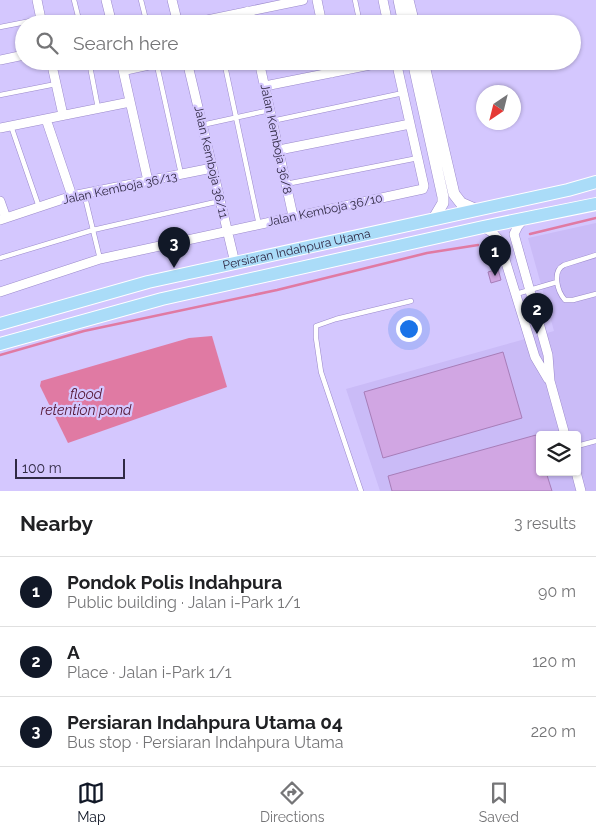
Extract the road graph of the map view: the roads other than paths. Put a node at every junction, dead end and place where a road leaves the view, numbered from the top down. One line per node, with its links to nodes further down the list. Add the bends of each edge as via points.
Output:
1 (37, 0): 13 (street)
2 (74, 0): 14 (lane)
3 (106, 0): 15 (street)
4 (141, 0): 16 (lane)
5 (172, 0): 17 (street)
6 (304, 0): 12 (street)
7 (317, 0): 20 (street)
8 (355, 0): 21 (lane)
9 (383, 0): 22 (street)
10 (399, 0): 23 (main road)
11 (408, 0): 24 (main road)
12 (248, 11): 18 (street); 19 (street)
13 (40, 15)
14 (78, 15)
15 (110, 15)
16 (145, 15)
17 (176, 15)
18 (235, 15)
19 (249, 15)
20 (320, 15)
21 (358, 15)
22 (386, 15)
23 (402, 15)
24 (412, 15)
25 (15, 25): 26 (lane)
26 (0, 27)
27 (15, 57): 28 (street)
28 (0, 60)
29 (53, 70): 44 (street)
30 (90, 70): 49 (lane)
31 (123, 70): 42 (street)
32 (135, 70): 42 (lane)
33 (157, 70): 62 (lane)
34 (189, 70): 56 (street, Jalan Kemboja 36/11)
35 (226, 70): 52 (lane)
36 (261, 70): 45 (street, Jalan Kemboja 36/8)
37 (332, 70): 43 (street)
38 (342, 70): 43 (street)
39 (398, 70): 46 (street)
40 (415, 70): 76 (main road, via 443,197)
41 (425, 70): 72 (main road, via 454,194 461,202)
42 (124, 73): 48 (street)
43 (332, 73): 45 (street)
44 (56, 84): 47 (lane); 51 (street)
45 (265, 86): 50 (street, Jalan Kemboja 36/8)
46 (404, 93): 54 (lane); 55 (street)
47 (0, 95)
48 (130, 102): 49 (street); 63 (street)
49 (98, 108): 51 (street)
50 (270, 110): 52 (lane); 54 (street, Jalan Kemboja 36/8)
51 (63, 116): 53 (street)
52 (237, 116): 56 (lane); 77 (lane)
53 (46, 119): 57 (street); 67 (street)
54 (272, 121): 59 (street, Jalan Kemboja 36/8)
55 (410, 124): 59 (street); 60 (street)
56 (202, 125): 61 (street, Jalan Kemboja 36/11)
57 (11, 126): 58 (street); 71 (lane)
58 (0, 128)
59 (279, 150): 65 (street, Jalan Kemboja 36/8)
60 (418, 158): 65 (lane); 73 (street, Jalan Kemboja 36/10, via 423,189)
61 (212, 168): 62 (street, Jalan Kemboja 36/13); 69 (street, Jalan Kemboja 36/11)
62 (181, 174): 63 (street, Jalan Kemboja 36/13)
63 (148, 181): 66 (street, Jalan Kemboja 36/13)
64 (596, 182): 72 (main road, Persiaran Indahpura Utama)
65 (286, 184): 73 (street, Jalan Kemboja 36/8)
66 (84, 194): 67 (street, Jalan Kemboja 36/13); 79 (lane)
67 (72, 196): 71 (street, Jalan Kemboja 36/13)
68 (0, 201): 75 (street)
69 (220, 201): 79 (lane); 80 (street, Jalan Kemboja 36/11)
70 (596, 204): 74 (main road, Persiaran Indahpura Utama)
71 (39, 207): 75 (street, Jalan Kemboja 36/13)
72 (477, 210): 76 (main road, Persiaran Indahpura Utama)
73 (294, 216): 77 (street, Jalan Kemboja 36/10)
74 (526, 218): 78 (main road, Persiaran Indahpura Utama); 86 (street, via 514,234)
75 (3, 219)
76 (433, 220): 84 (main road, Persiaran Indahpura Utama)
77 (259, 225): 80 (street, Jalan Kemboja 36/10)
78 (483, 227): 88 (street, via 500,240); 92 (main road, Persiaran Indahpura Utama, via 162,299)
79 (93, 230): 82 (lane); 83 (lane)
80 (227, 231): 83 (street, Jalan Kemboja 36/10); 84 (street, Jalan Kemboja 36/11)
81 (596, 255): 85 (lane, via 559,267)
82 (0, 258)
83 (100, 259): 87 (street, Jalan Kemboja 36/10)
84 (235, 263): 91 (main road, Persiaran Indahpura Utama, via 148,282)
85 (557, 282): 86 (lane); 89 (lane, via 565,300)
86 (530, 290): 88 (lane); 93 (street, via 548,354)
87 (0, 292)
88 (516, 294): 93 (street, via 535,357)
89 (596, 294)
90 (411, 300): 98 (lane, via 316,326 321,372)
91 (0, 324)
92 (0, 344)
93 (550, 381): 94 (street)
94 (564, 431)
95 (596, 441): 96 (lane)
96 (581, 445)
97 (577, 476): 99 (street)
98 (361, 491)
99 (581, 491)

